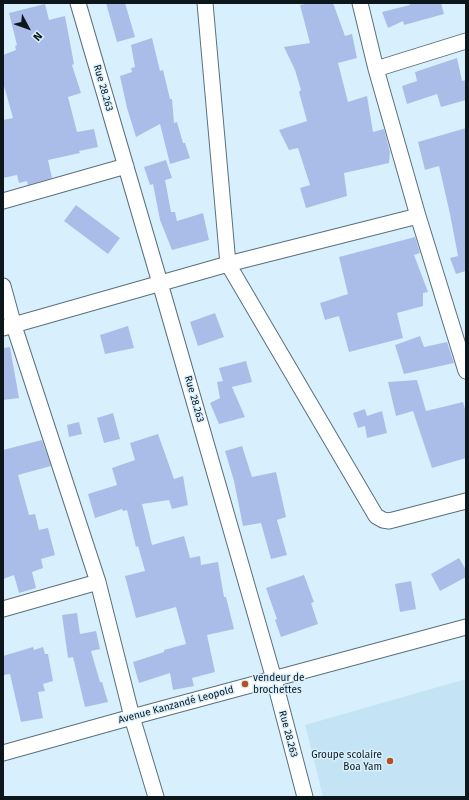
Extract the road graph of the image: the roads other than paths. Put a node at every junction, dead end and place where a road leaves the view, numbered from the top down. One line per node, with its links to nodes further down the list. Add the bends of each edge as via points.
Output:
1 (78, 3): 6 (street, Rue 28.263)
2 (205, 3): 9 (street)
3 (360, 3): 5 (street)
4 (466, 41): 5 (street)
5 (376, 69): 8 (street)
6 (126, 166): 7 (street); 10 (street, Rue 28.263)
7 (3, 201)
8 (418, 216): 9 (street); 13 (street)
9 (228, 264): 10 (street); 14 (street, via 376,516 389,521)
10 (160, 283): 12 (street); 18 (street, Rue 28.263)
11 (3, 286): 12 (street)
12 (8, 327): 15 (street)
13 (466, 368)
14 (466, 501)
15 (98, 582): 16 (street); 19 (street)
16 (3, 609)
17 (466, 627): 18 (street, Avenue Kanzandé Leopold)
18 (274, 679): 19 (street, Avenue Kanzandé Leopold); 22 (street, Rue 28.263)
19 (132, 717): 20 (street, Avenue Kanzandé Leopold); 21 (street)
20 (3, 753)
21 (156, 797)
22 (305, 797)

